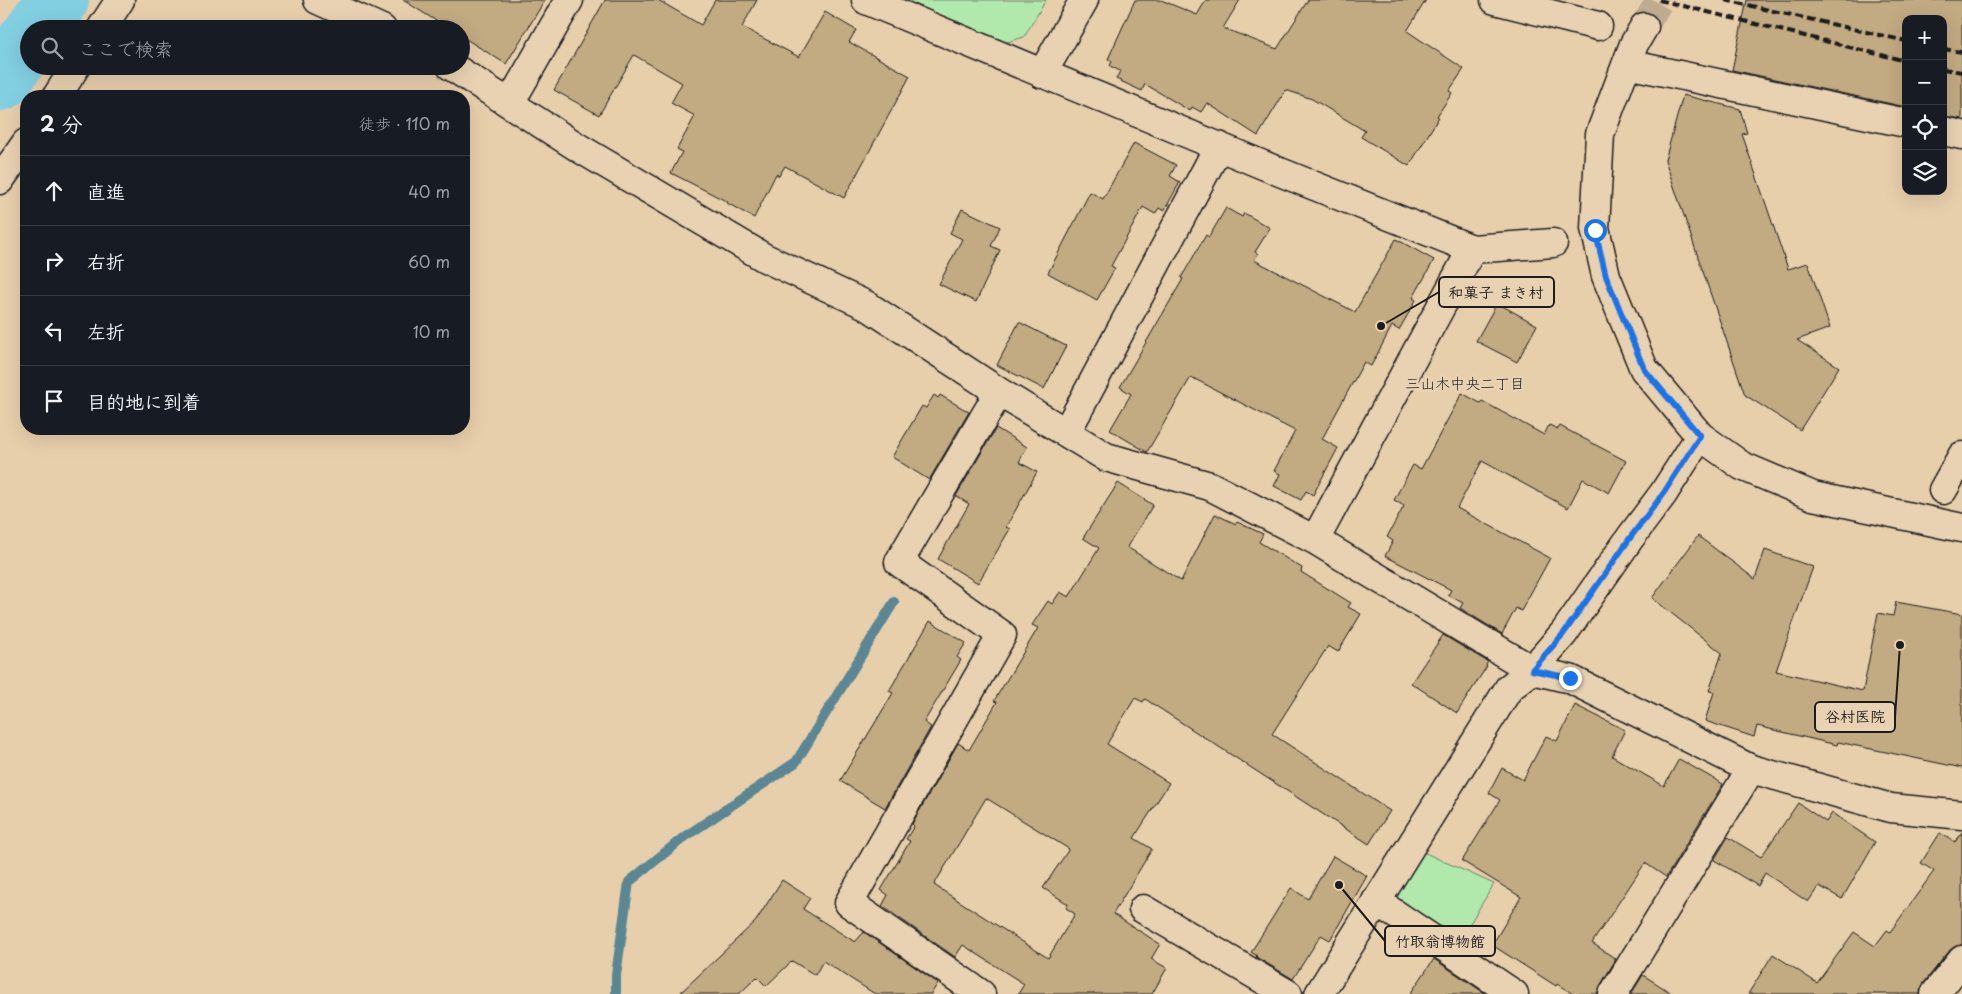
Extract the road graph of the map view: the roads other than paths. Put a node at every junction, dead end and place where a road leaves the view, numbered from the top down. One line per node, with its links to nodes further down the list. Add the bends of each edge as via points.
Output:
1 (120, 0): 7 (street)
2 (318, 0): 8 (street)
3 (569, 0): 16 (street)
4 (866, 0): 12 (street)
5 (1084, 0): 12 (street)
6 (1495, 0): 9 (street)
7 (107, 20)
8 (362, 20)
9 (1598, 26)
10 (1644, 27): 11 (street)
11 (1626, 64): 17 (street); 27 (street, via 1600,134 1595,230 1606,276 1644,369)
12 (1042, 74): 20 (street)
13 (70, 75): 15 (street)
14 (465, 75): 16 (street)
15 (61, 90)
16 (510, 103): 25 (street, via 579,148 765,258 866,306)
17 (1902, 122)
18 (1947, 132): 19 (street)
19 (1962, 135)
20 (1218, 146): 24 (street); 26 (street)
21 (20, 152): 22 (street)
22 (0, 180)
23 (1553, 243): 24 (street)
24 (1472, 249): 31 (street)
25 (999, 392): 26 (street); 38 (street, via 899,562 1002,635 849,903)
26 (1066, 432): 31 (street, via 1106,457 1210,486)
27 (1700, 436): 30 (street, via 1742,466 1813,496); 32 (street, via 1663,494 1564,633)
28 (1962, 456): 29 (street)
29 (1943, 490)
30 (1962, 528)
31 (1315, 540): 32 (street)
32 (1532, 670): 33 (street, via 1570,678); 35 (street, via 1509,688)
33 (1752, 769): 34 (street, via 1891,808); 42 (street)
34 (1962, 815)
35 (1376, 901): 40 (street); 41 (street)
36 (1143, 909): 39 (street)
37 (1962, 960): 43 (street)
38 (982, 994)
39 (1288, 994)
40 (1319, 994)
41 (1514, 994)
42 (1613, 994)
43 (1935, 994)

